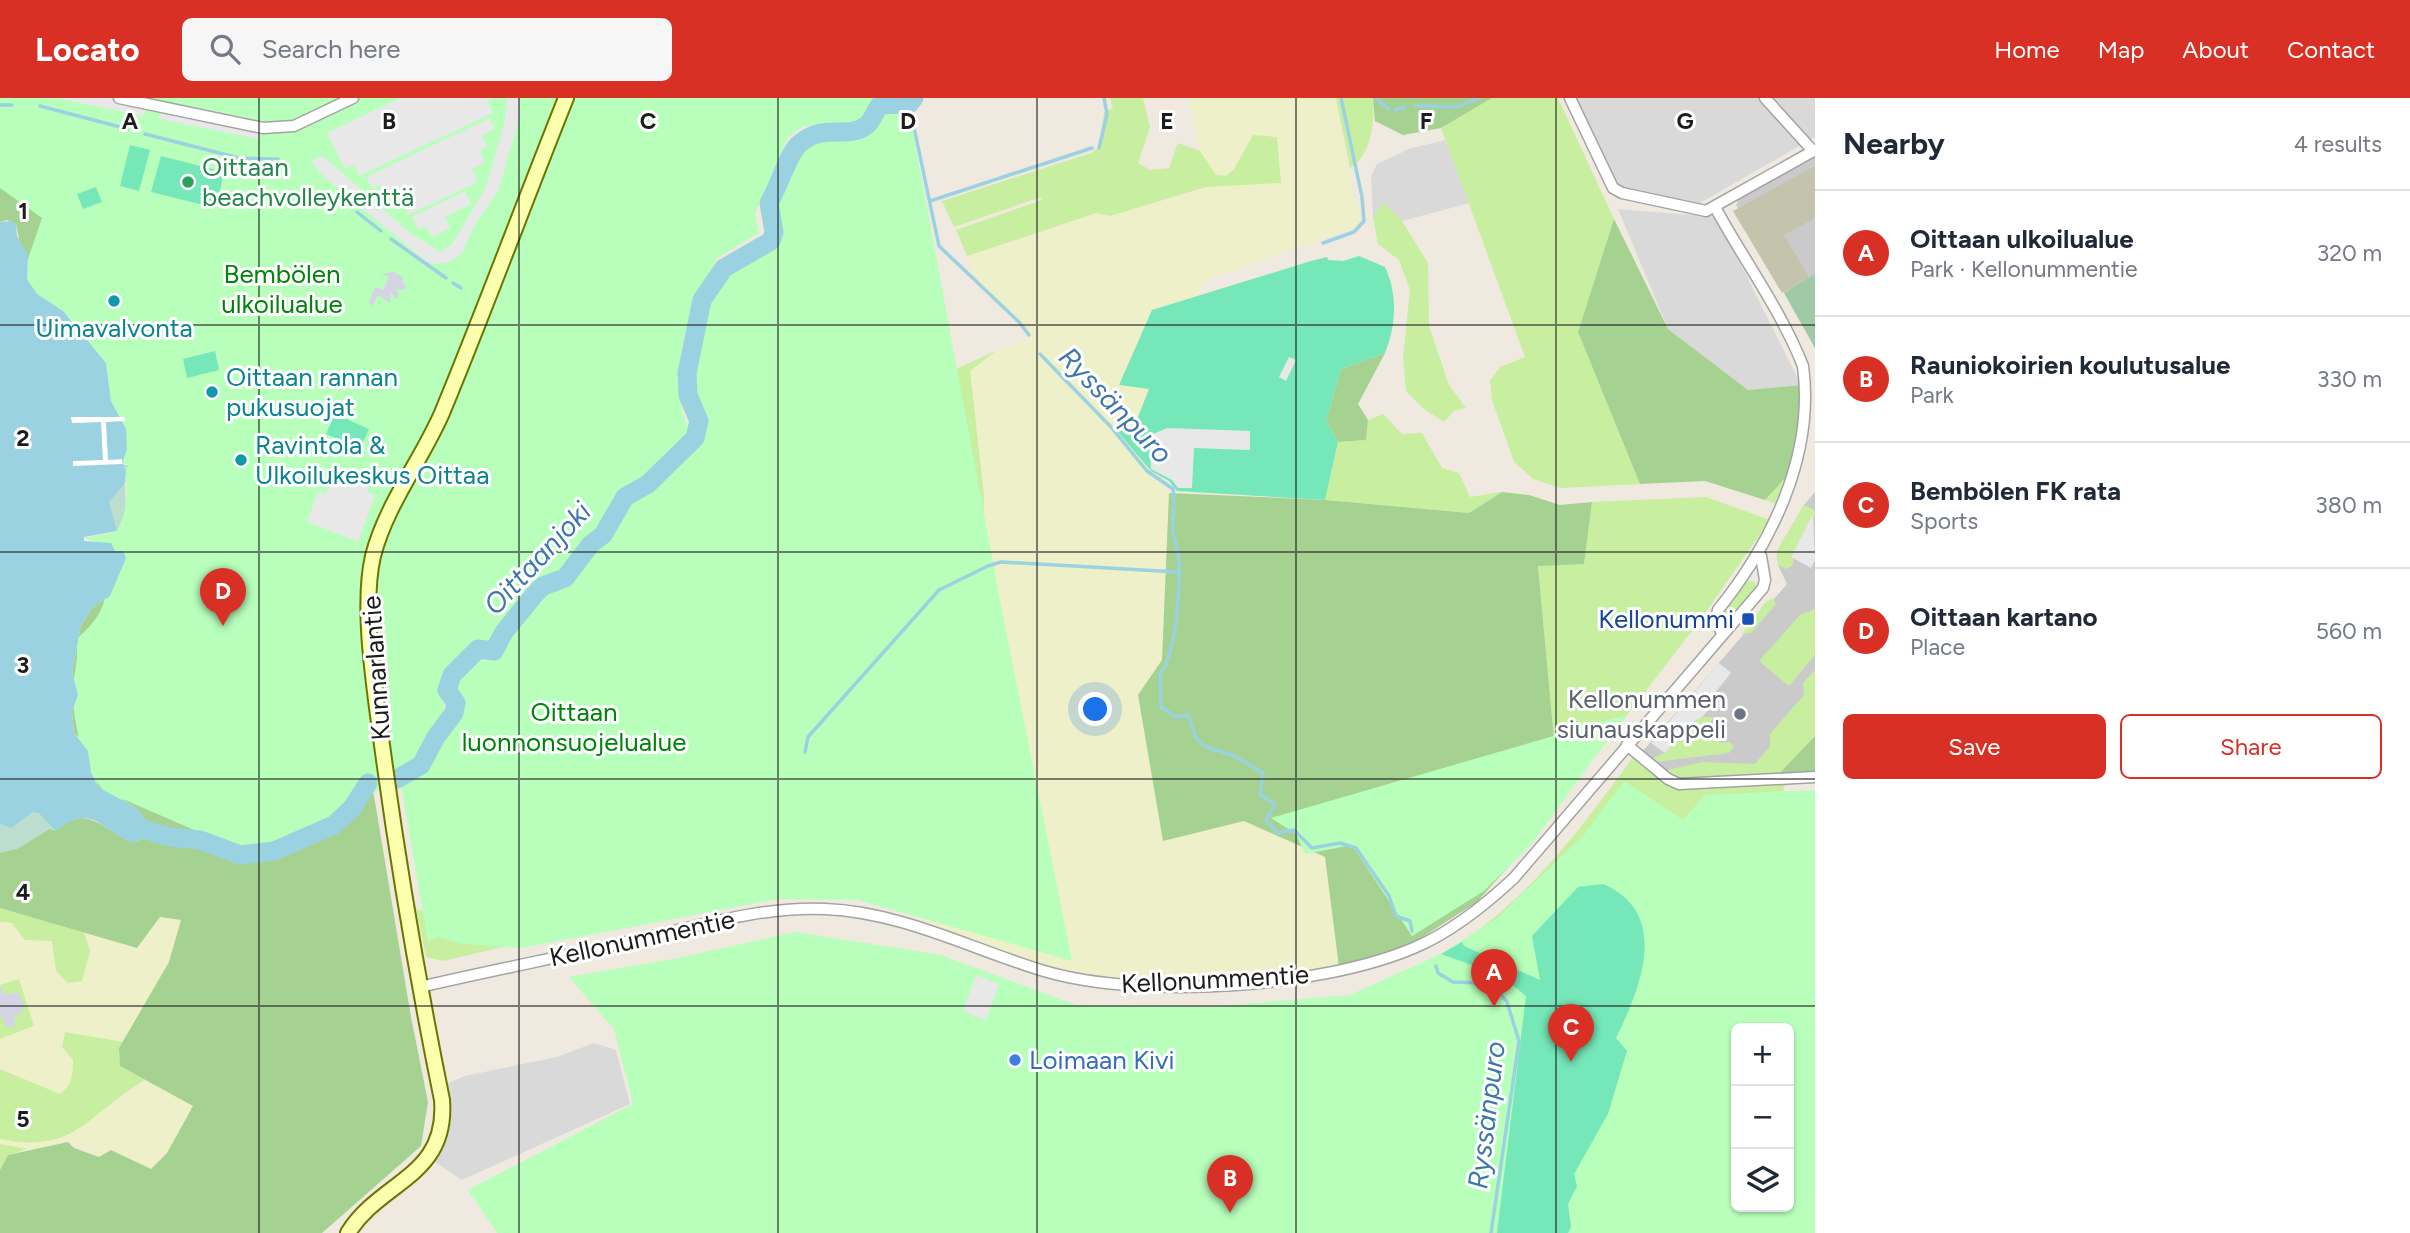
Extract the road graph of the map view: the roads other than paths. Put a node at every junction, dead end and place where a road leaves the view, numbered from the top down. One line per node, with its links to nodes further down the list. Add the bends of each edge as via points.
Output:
1 (119, 98): 2 (street, via 283,129)
2 (354, 98)
3 (566, 98): 12 (main road, Kunnarlantie, via 441,414 384,526 370,576 374,686)
4 (1570, 98): 7 (street, via 1613,188 1622,194 1697,209)
5 (1765, 98): 6 (street)
6 (1814, 151): 7 (street)
7 (1715, 207): 8 (street, Kellonummentie, via 1800,359 1811,398 1809,453 1800,481)
8 (1761, 556): 9 (street, Kellonummentie, via 1763,588); 9 (street, Kellonummentie, via 1718,610)
9 (1722, 634): 10 (street, Kellonummentie)
10 (1627, 745): 11 (street, via 1679,784); 12 (street, Kellonummentie, via 1514,878 1486,904 1417,946 1340,971 1191,986 1106,984 1045,971 873,914 800,908)
11 (1815, 777)
12 (420, 987): 13 (main road, Kunnarlantie, via 443,1124 419,1170 370,1207)
13 (348, 1233)

